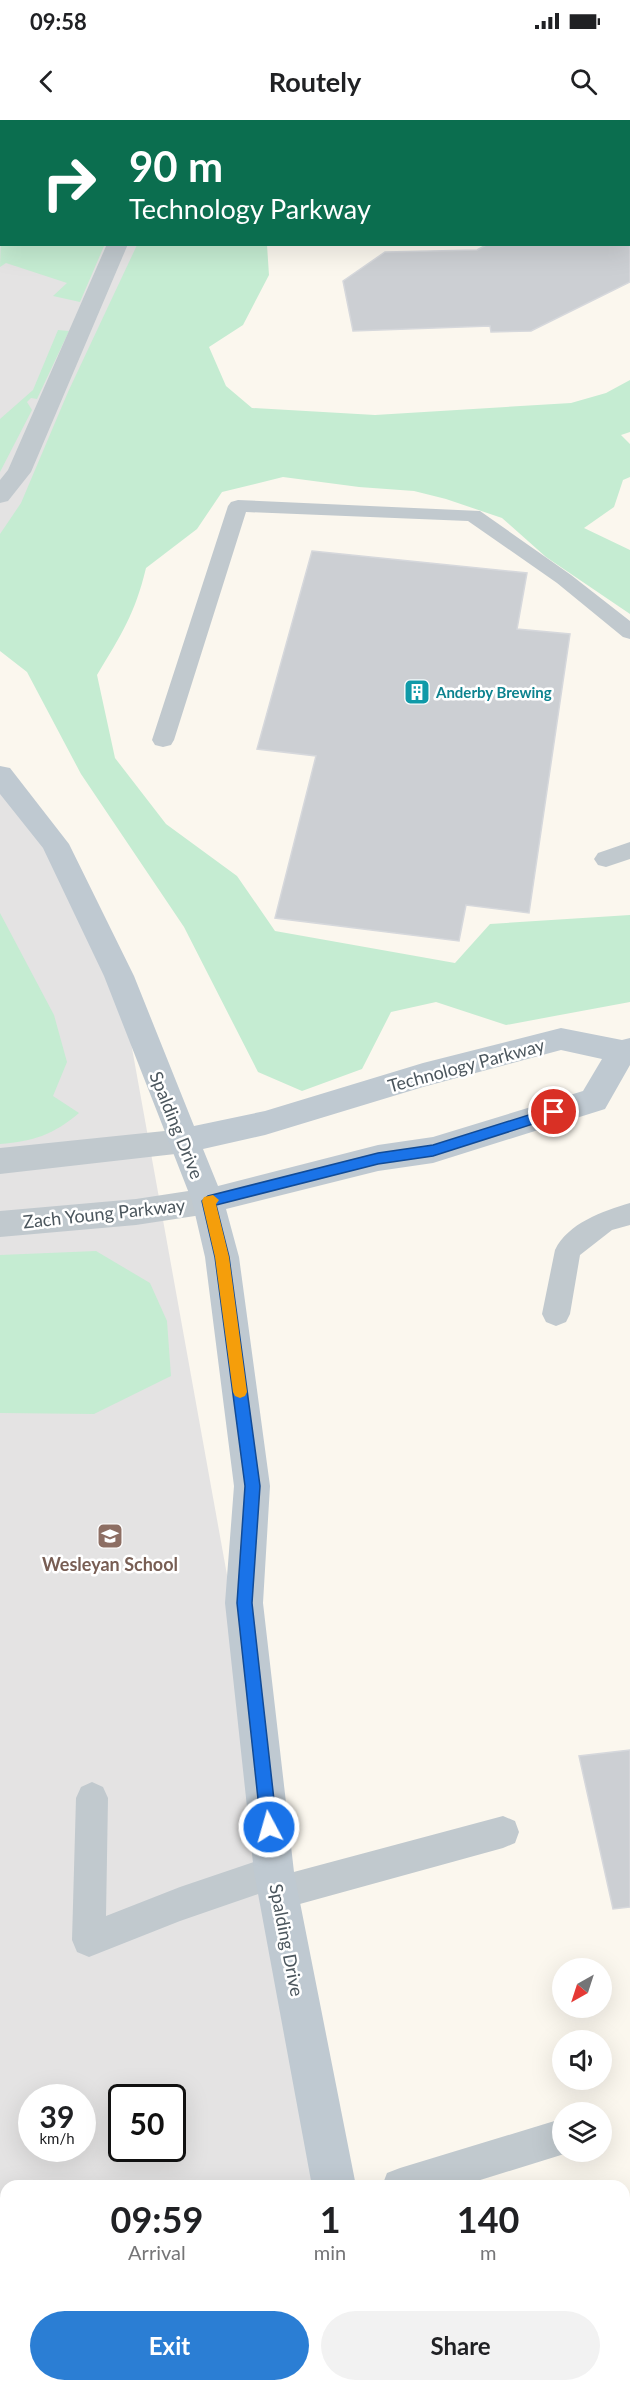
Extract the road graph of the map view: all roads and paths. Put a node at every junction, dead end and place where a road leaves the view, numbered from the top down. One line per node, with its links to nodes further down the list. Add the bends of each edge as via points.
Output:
1 (117, 246): 2 (street, via 19,472)
2 (0, 496)
3 (630, 632): 4 (lane, via 564,579 473,515 237,506)
4 (163, 740)
5 (0, 776): 9 (main road, Spalding Drive, via 55,844 118,976)
6 (630, 850): 7 (lane)
7 (606, 860)
8 (627, 1056): 9 (main road, Technology Parkway, via 561,1039 265,1123); 11 (main road, Technology Parkway, via 594,1100 433,1150 378,1158)
9 (184, 1141): 10 (street); 11 (main road, Spalding Drive)
10 (0, 1161)
11 (208, 1201): 13 (street, Zach Young Parkway, via 136,1212); 17 (main road, Spalding Drive, via 222,1257 252,1486 244,1603)
12 (630, 1214): 14 (lane, via 603,1222 567,1250)
13 (0, 1224)
14 (556, 1314)
15 (92, 1798): 17 (lane, via 90,1940 180,1904)
16 (503, 1832): 17 (lane)
17 (276, 1882): 19 (main road, Spalding Drive)
18 (552, 2141): 20 (lane)
19 (333, 2180)
20 (420, 2180)

